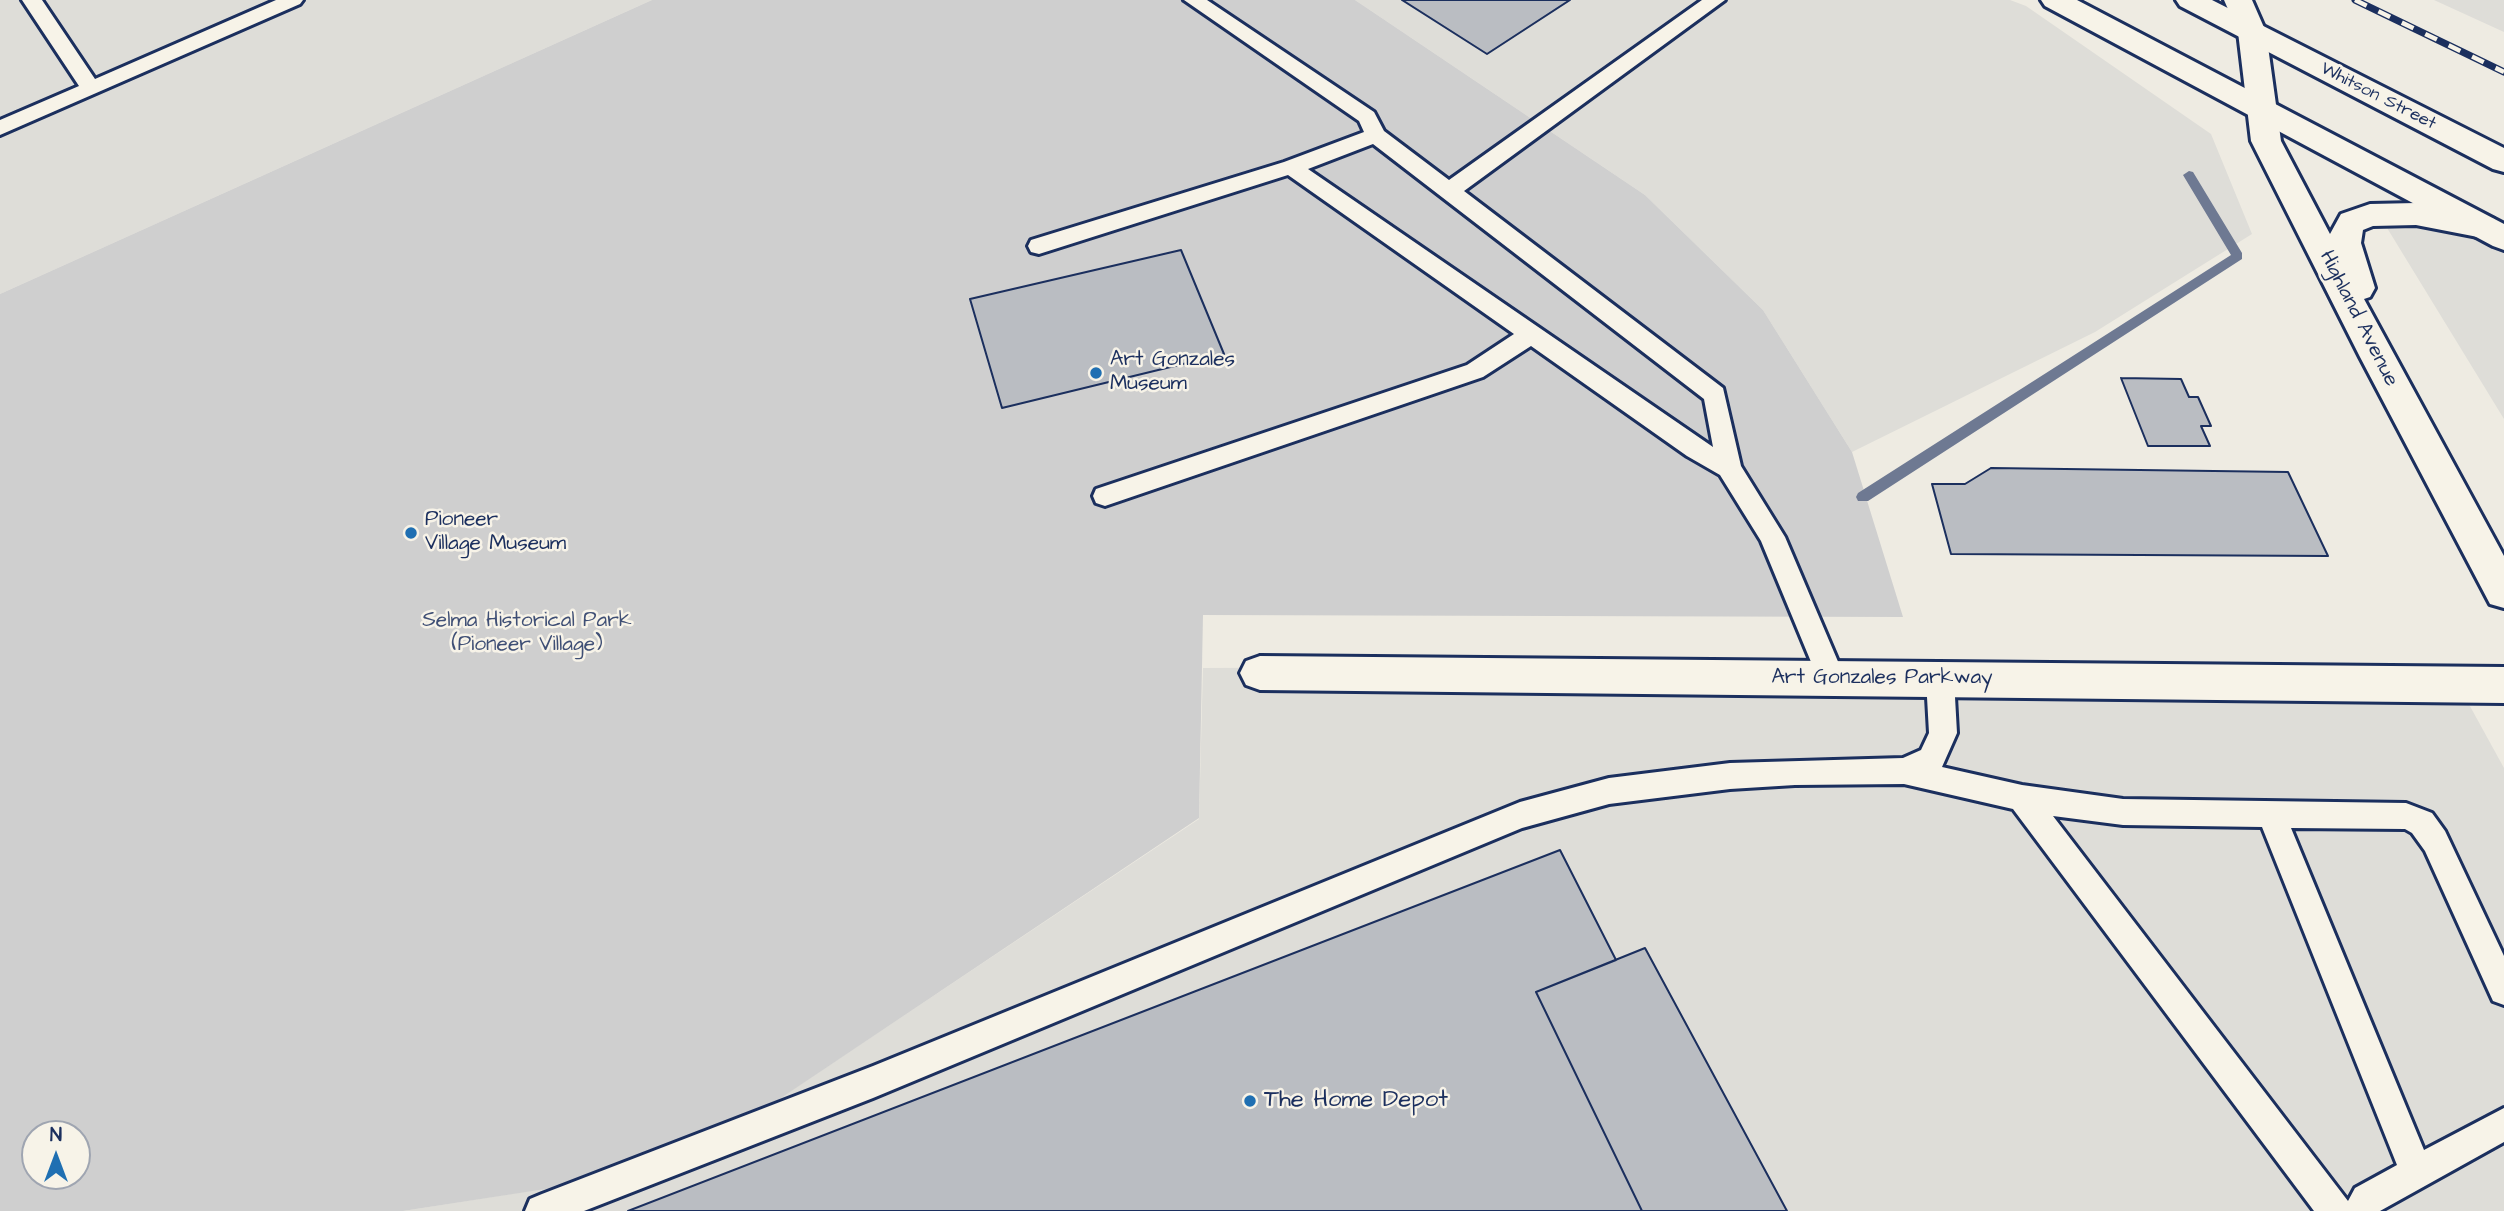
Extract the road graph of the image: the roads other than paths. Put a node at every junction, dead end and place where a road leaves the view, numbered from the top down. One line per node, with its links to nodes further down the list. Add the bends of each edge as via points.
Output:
1 (32, 0): 9 (lane)
2 (293, 0): 9 (lane)
3 (1194, 0): 12 (lane, via 1367,117)
4 (1715, 0): 15 (lane)
5 (2055, 0): 10 (main road)
6 (2190, 0): 8 (main road, Whitson Street)
7 (2238, 0): 8 (main road, Highland Avenue)
8 (2252, 32): 10 (main road, Highland Avenue); 13 (main road, Whitson Street)
9 (91, 88): 11 (lane)
10 (2262, 110): 16 (main road); 19 (main road, Highland Avenue, via 2266,141)
11 (0, 128)
12 (1376, 135): 14 (lane); 15 (lane)
13 (2504, 161)
14 (1291, 166): 17 (lane); 18 (lane)
15 (1449, 191): 20 (lane, via 1715,395)
16 (2494, 233): 19 (main road, via 2416,214 2370,215 2351,222 2345,243)
17 (1039, 246)
18 (1531, 334): 20 (lane); 21 (lane, via 1475,371)
19 (2377, 357): 22 (main road, Highland Avenue)
20 (1729, 468): 24 (lane, via 1772,537)
21 (1105, 496)
22 (2504, 592)
23 (1260, 673): 24 (main road, Art Gonzales Parkway)
24 (1831, 678): 25 (main road, Art Gonzales Parkway)
25 (1940, 679): 26 (main road, Art Gonzales Parkway); 27 (lane, via 1942,733 1930,759)
26 (2504, 685)
27 (1904, 771): 28 (lane); 33 (lane, via 1730,776 1609,791 1520,814 873,1082)
28 (2022, 798): 29 (lane, via 2123,812); 34 (lane)
29 (2271, 814): 30 (lane, via 2406,816 2422,823 2435,841); 32 (lane)
30 (2504, 990)
31 (2504, 1124): 32 (lane)
32 (2417, 1173): 35 (lane, via 2367,1200)
33 (542, 1211)
34 (2335, 1211)
35 (2360, 1211)

